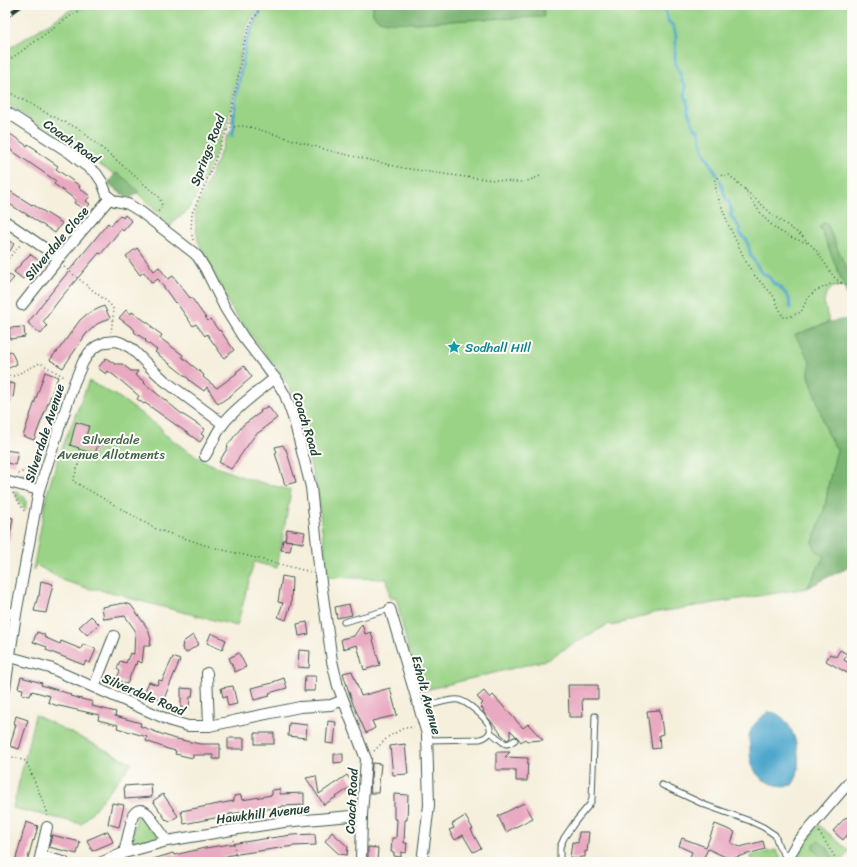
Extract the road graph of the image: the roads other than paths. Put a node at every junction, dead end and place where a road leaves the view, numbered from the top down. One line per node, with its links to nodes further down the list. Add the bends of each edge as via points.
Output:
1 (5, 111): 2 (street, Coach Road, via 70,152 96,174)
2 (110, 198): 4 (street, Silverdale Close); 6 (street, Coach Road, via 128,204 198,257 236,327)
3 (5, 221): 4 (street)
4 (58, 259): 5 (street, Silverdale Close)
5 (22, 305)
6 (275, 378): 7 (street, via 239,407); 20 (street, Coach Road, via 285,395 294,420 311,487 332,661)
7 (223, 424): 8 (street); 10 (street, Silverdale Avenue, via 165,381 131,348 122,343 103,343 89,353 74,383)
8 (205, 456)
9 (8, 482): 10 (street)
10 (39, 490): 13 (street, Silverdale Avenue)
11 (390, 609): 14 (lane); 21 (street, Esholt Avenue)
12 (5, 612): 13 (street)
13 (16, 614): 16 (street, Silverdale Avenue)
14 (344, 622)
15 (114, 636): 18 (street)
16 (10, 657): 18 (street, Silverdale Road, via 50,668); 19 (street, Silverdale Avenue)
17 (207, 673): 23 (street)
18 (94, 687): 23 (street, Silverdale Road, via 171,721 188,726)
19 (5, 688)
20 (343, 700): 23 (street, Silverdale Road); 29 (street, Coach Road, via 366,759)
21 (419, 709): 24 (lane, via 458,700 470,705 482,716); 25 (street, Esholt Avenue)
22 (594, 716): 39 (lane, via 592,799 564,838 560,847)
23 (209, 726)
24 (490, 732): 25 (lane, via 480,739); 26 (lane, via 506,744)
25 (427, 740): 38 (street, Esholt Avenue, via 429,805)
26 (515, 740)
27 (852, 779): 34 (street, via 797,843)
28 (662, 785): 34 (lane, via 763,827 775,836)
29 (362, 816): 31 (street, Hawkhill Avenue, via 284,822); 37 (street, Coach Road)
30 (48, 827): 33 (street)
31 (167, 841): 32 (street, Hawkhill Avenue); 32 (street, via 148,814 144,811 135,811)
32 (124, 853): 36 (street, Hawkhill Avenue)
33 (40, 859): 35 (street)
34 (787, 861)
35 (64, 862)
36 (102, 862)
37 (361, 862)
38 (422, 862)
39 (560, 862)

